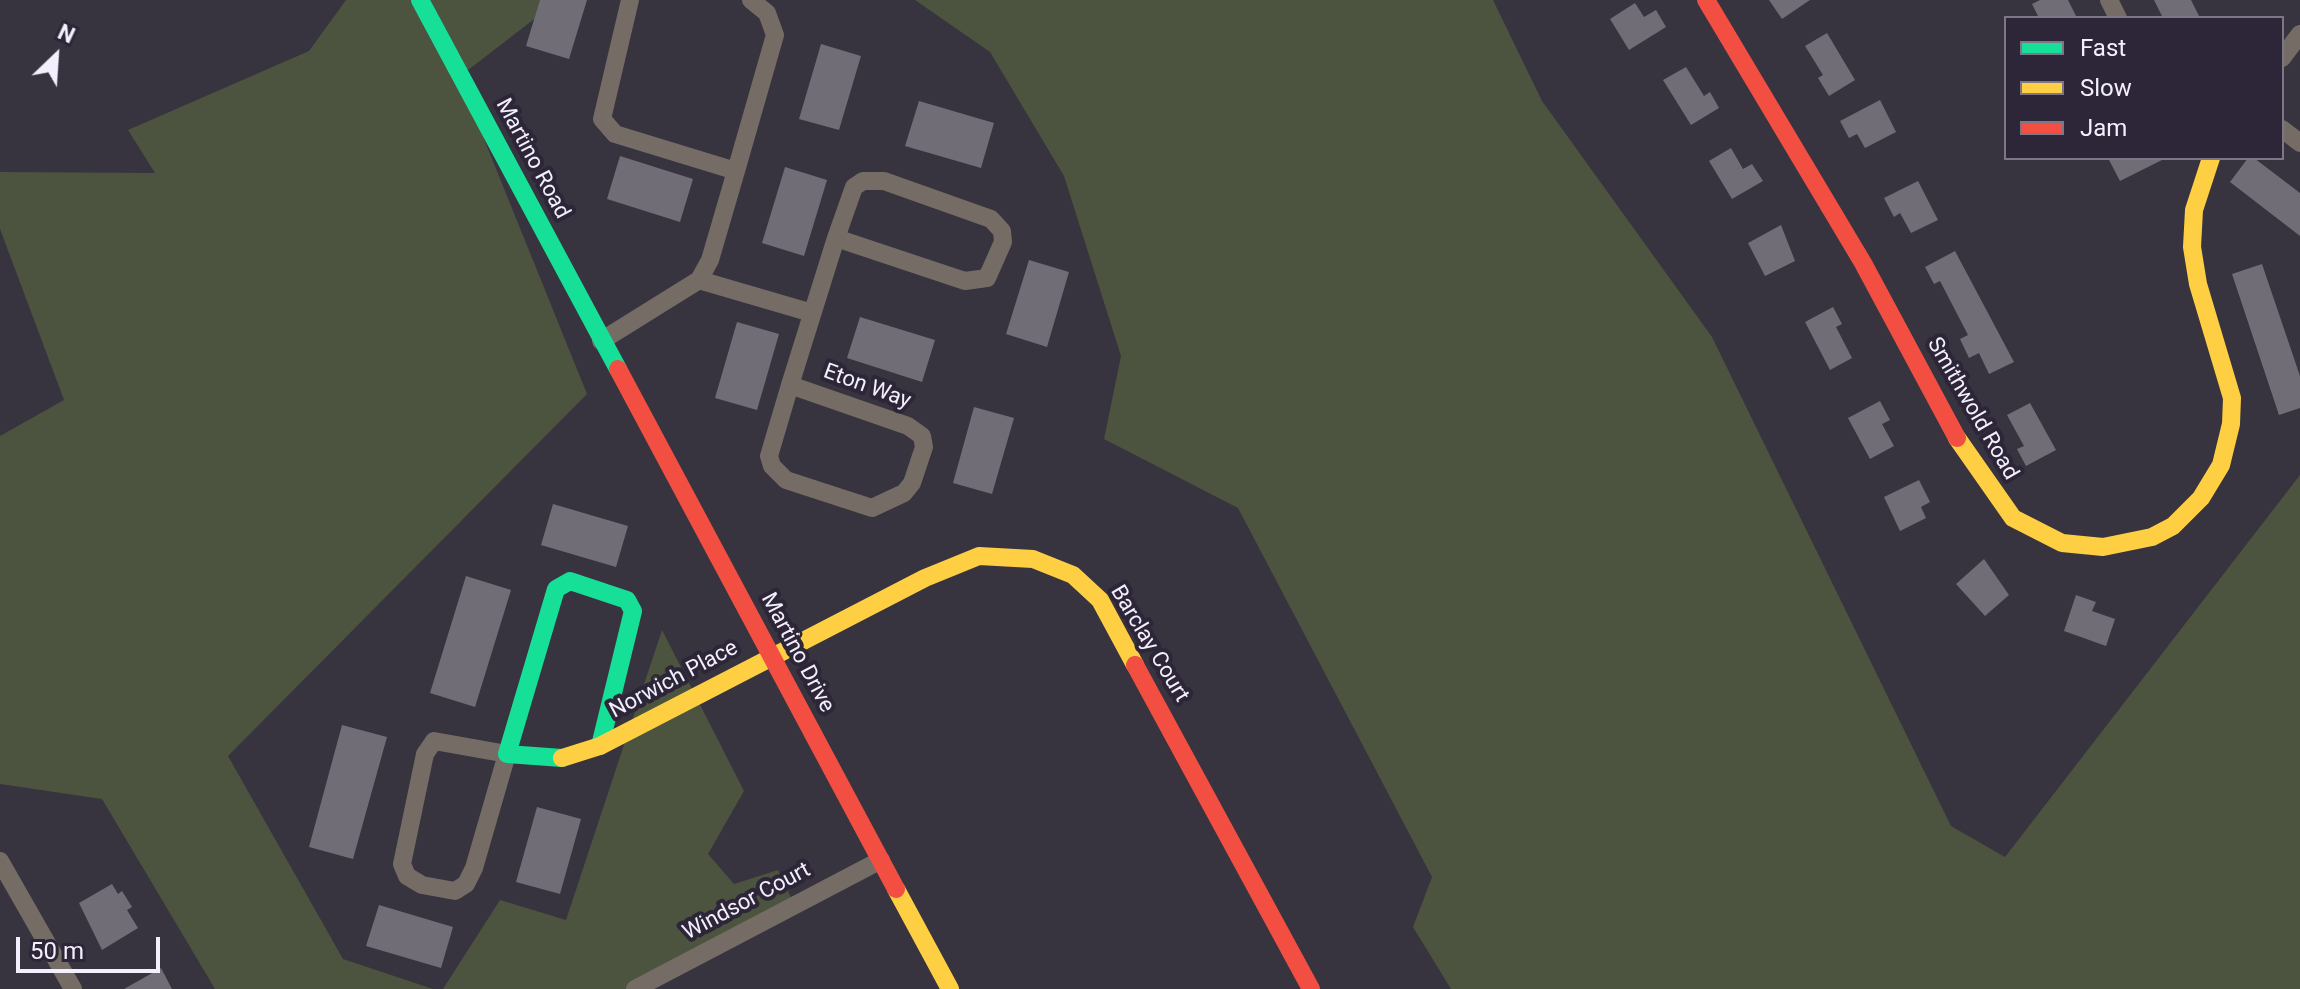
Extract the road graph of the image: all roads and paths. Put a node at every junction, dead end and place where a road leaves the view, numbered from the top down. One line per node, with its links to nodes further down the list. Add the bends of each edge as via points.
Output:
1 (420, 0): 14 (street, Martino Road)
2 (630, 0): 10 (street, via 602,119 615,134)
3 (751, 0): 10 (street, via 767,13 775,35)
4 (1706, 0): 9 (street, Smithwold Road, via 1863,263 1964,451 2013,518 2062,543 2103,547 2152,537 2173,526 2201,498 2221,465 2232,398 2192,247 2194,210)
5 (2300, 34): 6 (street)
6 (2284, 55)
7 (2284, 131): 8 (street)
8 (2300, 143)
9 (2209, 160)
10 (736, 171): 12 (street)
11 (836, 238): 11 (street, Eton Way, via 854,187 863,181 884,181 991,219 1002,231 1003,242 987,278 965,281); 13 (street, Eton Way)
12 (699, 280): 13 (street); 14 (street)
13 (812, 313): 15 (street, Eton Way)
14 (601, 341): 16 (street, Martino Drive)
15 (790, 385): 15 (street, Eton Way, via 769,456 786,480 872,508 904,493 924,447 922,436 908,426)
16 (771, 656): 17 (street, Norwich Place); 19 (street, Martino Drive); 21 (street, Barclay Court, via 979,556 1033,559 1073,575 1100,600 1128,649)
17 (600, 746): 18 (street, Norwich Place, via 568,758); 18 (street, Norwich Place, via 633,611 627,600 570,581 556,589)
18 (507, 754): 18 (street, Norwich Place, via 434,741 425,754 405,835 402,864 407,876 422,885 455,891 466,884)
19 (881, 860): 23 (street, Windsor Court); 24 (street, Martino Drive)
20 (0, 861): 22 (street)
21 (1307, 987)
22 (73, 989)
23 (635, 989)
24 (950, 989)

